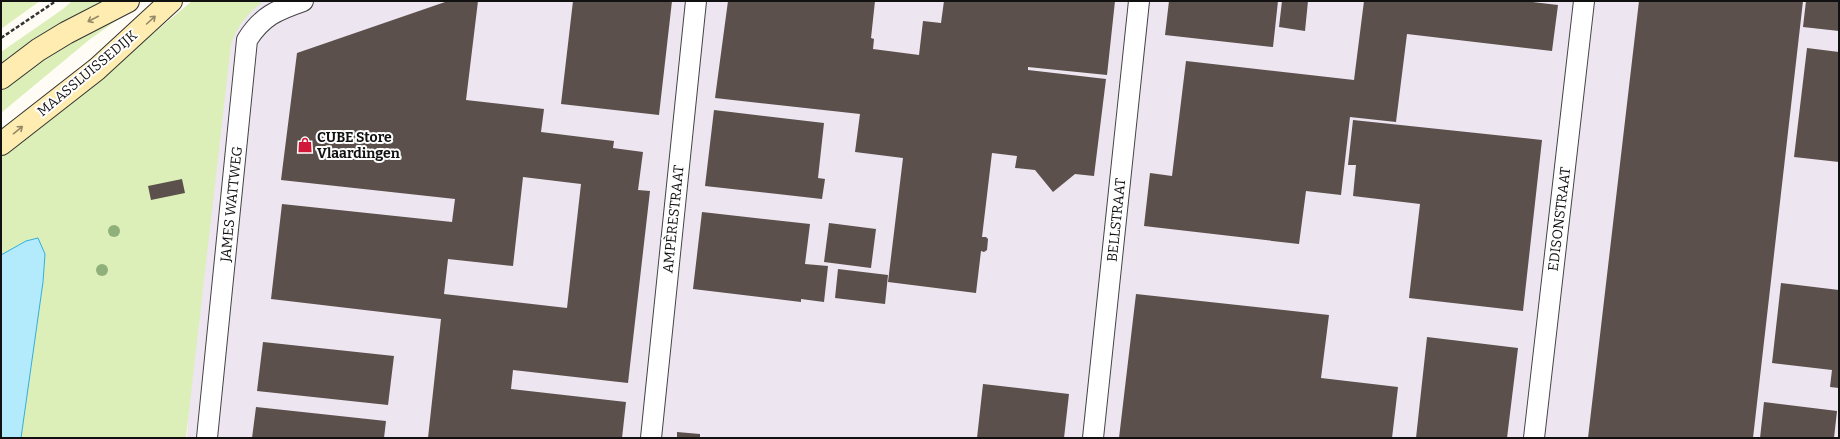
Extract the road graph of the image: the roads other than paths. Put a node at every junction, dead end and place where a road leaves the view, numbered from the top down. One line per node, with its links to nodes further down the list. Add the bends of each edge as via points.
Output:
1 (128, 1): 7 (street, one-way to 7, via 66,33)
2 (172, 1): 8 (street, MAASSLUISSEDIJK, one-way to 2, via 97,69)
3 (303, 1): 9 (street, JAMES WATTWEG, via 265,17 247,40)
4 (696, 1): 10 (street, AMPÈRESTRAAT)
5 (1138, 1): 11 (street, BELLSTRAAT)
6 (1584, 1): 12 (street, EDISONSTRAAT)
7 (1, 78)
8 (1, 144)
9 (207, 438)
10 (651, 438)
11 (1093, 438)
12 (1534, 438)

